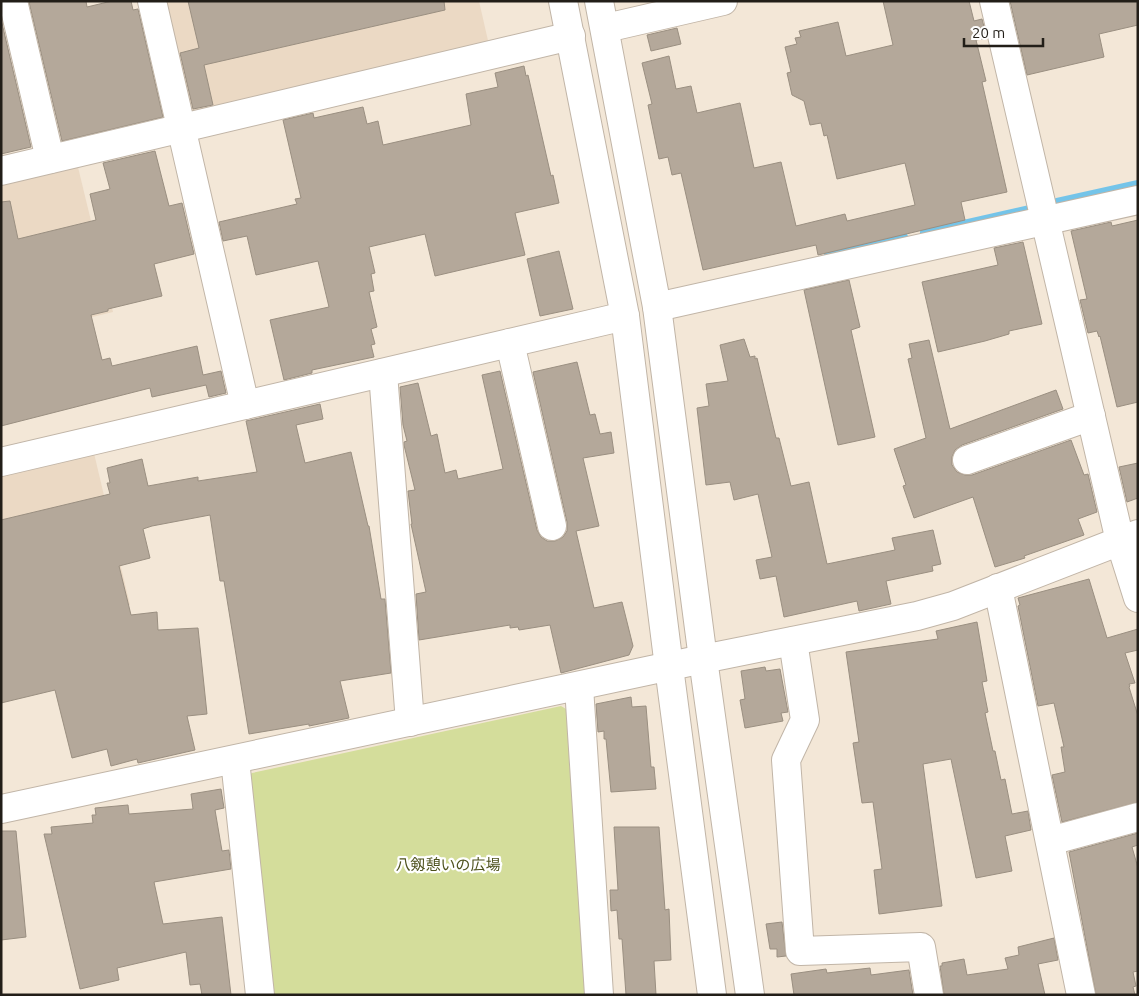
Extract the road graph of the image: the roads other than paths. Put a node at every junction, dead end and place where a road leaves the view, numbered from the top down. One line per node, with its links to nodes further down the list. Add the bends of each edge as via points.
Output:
1 (13, 1): 10 (street)
2 (152, 1): 9 (street)
3 (563, 1): 8 (street)
4 (599, 1): 7 (street)
5 (723, 1): 7 (street)
6 (994, 1): 13 (street)
7 (606, 28): 14 (street)
8 (571, 36): 9 (street); 15 (street)
9 (181, 128): 10 (street); 18 (street)
10 (50, 159): 11 (street)
11 (1, 171)
12 (1138, 200): 13 (street)
13 (1045, 221): 14 (street); 19 (street)
14 (657, 307): 27 (street)
15 (625, 316): 16 (street); 28 (street)
16 (510, 343): 17 (street); 22 (street)
17 (383, 373): 18 (street); 30 (street)
18 (246, 405): 21 (street)
19 (1091, 416): 20 (street); 23 (street)
20 (966, 460)
21 (1, 462)
22 (552, 526)
23 (1129, 537): 24 (street); 25 (street)
24 (998, 588): 26 (street, via 917,616); 34 (street)
25 (1138, 598)
26 (793, 641): 27 (street); 39 (street, via 805,720 786,760 800,951 921,947)
27 (703, 659): 28 (street); 38 (street)
28 (669, 668): 29 (street); 37 (street)
29 (579, 687): 30 (street); 36 (street)
30 (410, 722): 31 (street)
31 (235, 760): 32 (street); 35 (street)
32 (1, 809)
33 (1138, 817): 34 (street)
34 (1050, 841): 40 (street)
35 (260, 995)
36 (599, 995)
37 (712, 995)
38 (750, 995)
39 (929, 995)
40 (1081, 995)

